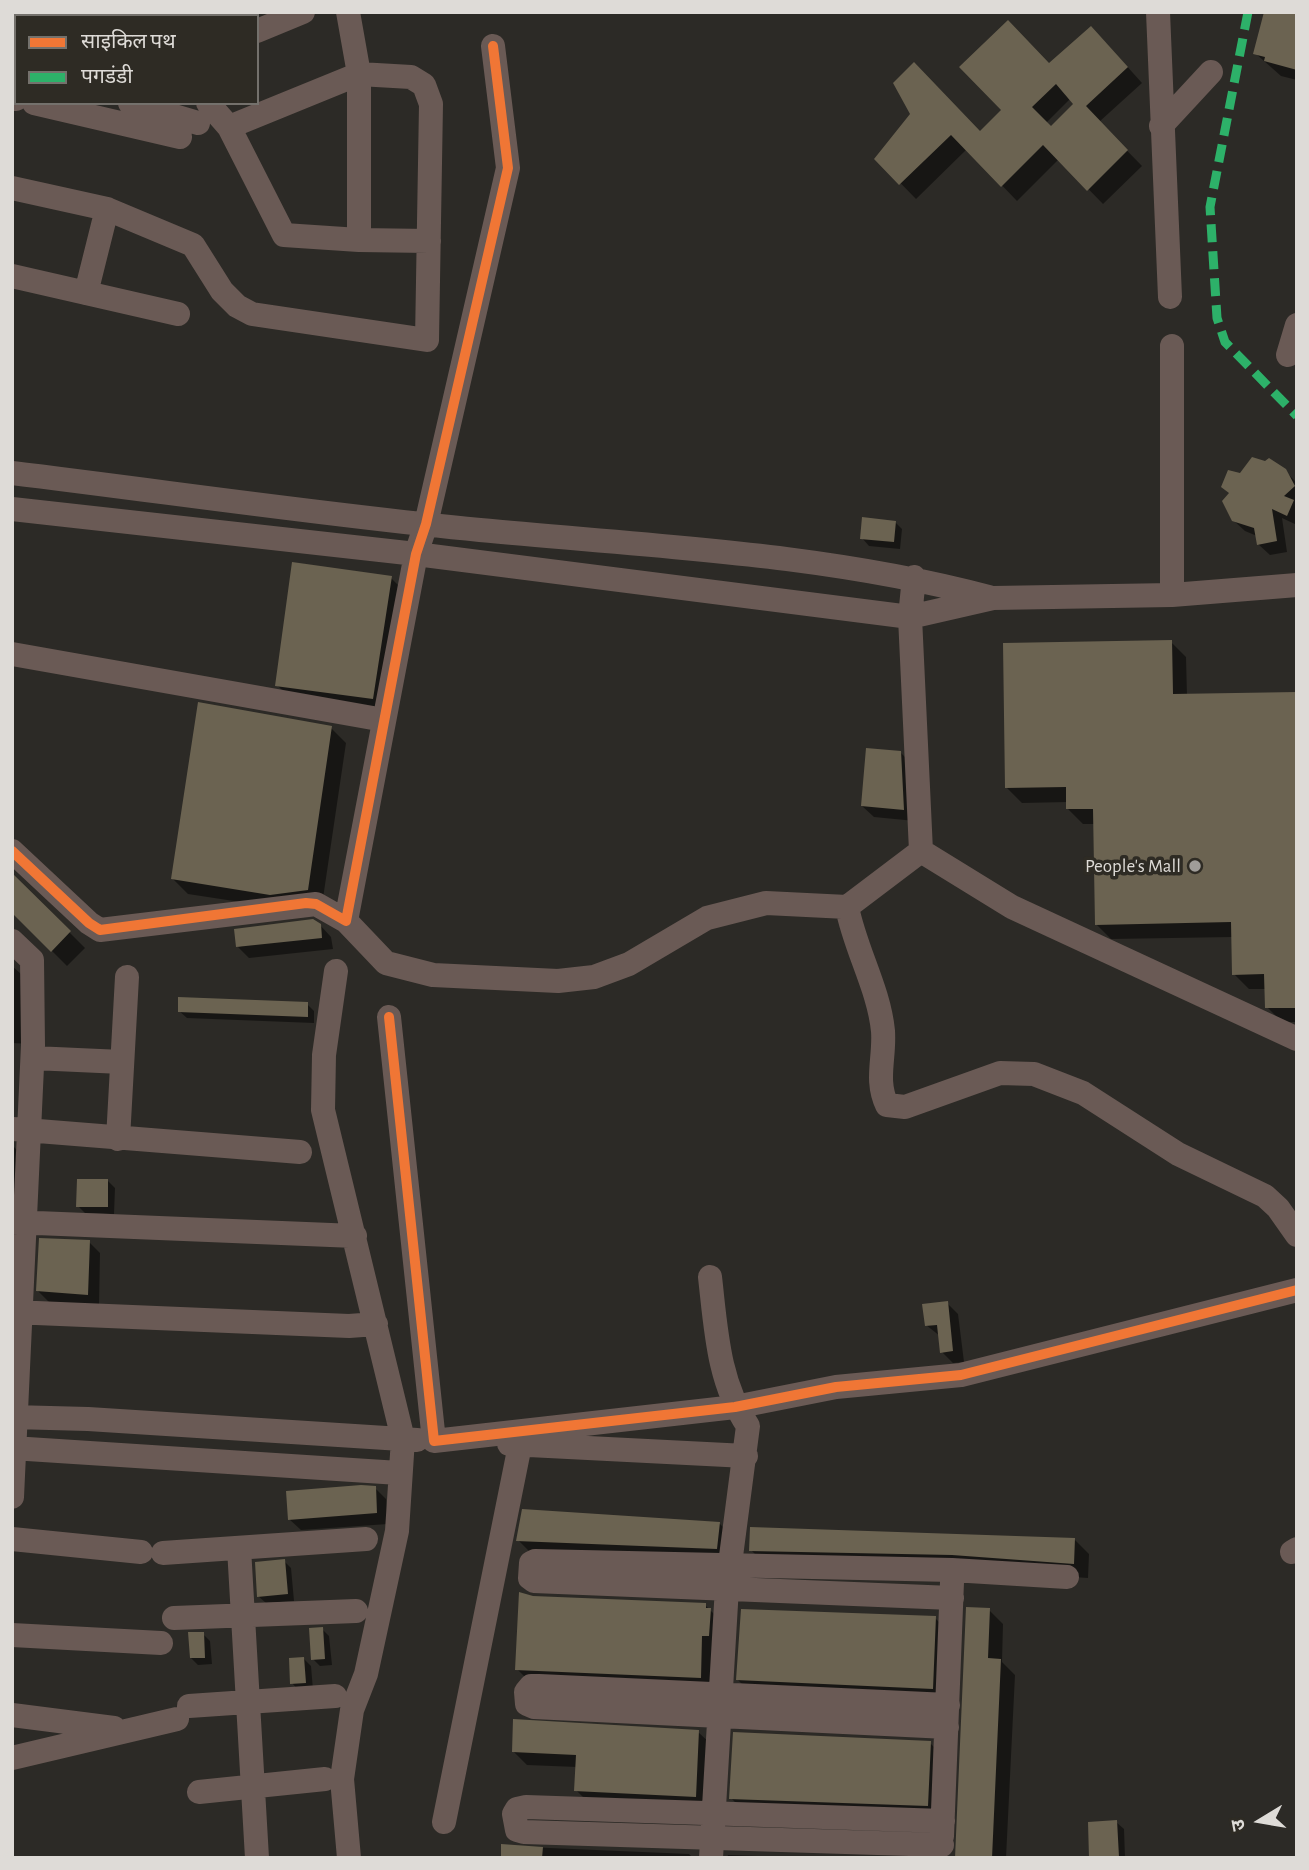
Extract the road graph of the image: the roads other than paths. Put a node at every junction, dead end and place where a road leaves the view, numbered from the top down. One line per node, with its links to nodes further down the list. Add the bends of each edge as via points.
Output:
1 (303, 12): 4 (street)
2 (348, 12): 7 (street)
3 (1158, 12): 12 (street)
4 (259, 30)
5 (493, 46): 27 (street, via 508,168)
6 (1211, 72): 12 (street)
7 (359, 74): 13 (street); 16 (street); 17 (street, via 411,77 424,85 431,104)
8 (49, 105): 10 (street)
9 (137, 105): 11 (street)
10 (85, 110): 11 (street)
11 (196, 121): 13 (street)
12 (1161, 126): 20 (street)
13 (229, 127): 16 (street, via 284,235)
14 (12, 188): 15 (street)
15 (107, 209): 17 (street, via 193,245 222,291 252,314 427,340); 19 (street)
16 (359, 240): 17 (street)
17 (429, 241)
18 (12, 276): 19 (street)
19 (86, 293): 21 (street)
20 (1170, 297)
21 (178, 314)
22 (1297, 325): 24 (street)
23 (1172, 346): 35 (street)
24 (1289, 355)
25 (12, 473): 27 (street)
26 (12, 509): 30 (street)
27 (426, 524): 28 (street); 30 (street)
28 (664, 547): 29 (street); 33 (street)
29 (706, 551): 31 (street); 34 (street)
30 (416, 554): 33 (street); 39 (street)
31 (914, 577): 36 (street); 37 (street)
32 (1297, 585): 35 (street)
33 (661, 586): 34 (street)
34 (702, 591): 37 (street)
35 (1172, 595): 36 (street)
36 (993, 598): 37 (street)
37 (910, 617): 41 (street)
38 (12, 654): 39 (street)
39 (384, 720): 43 (street)
40 (12, 851): 43 (street, via 100,930 306,903)
41 (921, 851): 42 (street); 49 (street, via 1012,907)
42 (847, 907): 43 (street, via 766,903 707,918 629,964 594,977 558,981 433,975 386,963); 57 (street, via 883,1031 879,1089 887,1105 905,1108 1000,1073 1034,1074 1083,1093 1178,1154 1265,1196)
43 (346, 921)
44 (12, 941): 45 (street)
45 (22, 960): 50 (street)
46 (336, 971): 56 (street, via 324,1055 323,1110)
47 (127, 977): 51 (street)
48 (389, 1017): 65 (street)
49 (1297, 1039)
50 (26, 1049): 51 (street); 52 (street)
51 (122, 1062): 53 (street)
52 (20, 1129): 53 (street); 55 (street)
53 (118, 1139): 54 (street)
54 (300, 1152)
55 (17, 1222): 56 (street); 60 (street)
56 (355, 1236): 61 (street)
57 (1297, 1236)
58 (710, 1277): 62 (street, via 720,1359)
59 (1297, 1290): 62 (street, via 961,1375 836,1387)
60 (16, 1312): 61 (street); 63 (street)
61 (376, 1324): 64 (street)
62 (735, 1407): 65 (street); 68 (street, via 748,1426)
63 (14, 1417): 64 (street); 67 (street)
64 (403, 1439): 65 (street); 69 (street)
65 (434, 1441): 66 (street)
66 (520, 1445): 68 (street); 93 (street)
67 (14, 1449): 69 (street); 70 (street)
68 (746, 1456): 75 (street)
69 (399, 1474): 97 (street, via 397,1531 344,1760)
70 (12, 1497)
71 (12, 1539): 73 (street, via 152,1553)
72 (366, 1539): 73 (street)
73 (239, 1548): 79 (street)
74 (952, 1570): 75 (street); 76 (street); 77 (street)
75 (729, 1577): 75 (street, via 534,1581 530,1567 536,1561); 77 (street); 85 (street)
76 (1067, 1577)
77 (952, 1598): 87 (street)
78 (356, 1612): 79 (street)
79 (243, 1616): 80 (street); 84 (street)
80 (174, 1618)
81 (12, 1636): 82 (street)
82 (161, 1643)
83 (335, 1696): 84 (street)
84 (248, 1703): 88 (street, via 183,1713); 91 (street)
85 (719, 1705): 85 (street, via 534,1707 527,1704 526,1692 539,1686); 87 (street); 94 (street)
86 (12, 1716): 88 (street)
87 (948, 1716): 95 (street)
88 (132, 1730): 89 (street)
89 (12, 1758)
90 (325, 1779): 91 (street)
91 (253, 1787): 92 (street); 96 (street)
92 (199, 1792)
93 (444, 1822)
94 (712, 1836): 94 (street, via 524,1832 517,1830 514,1814 526,1807); 95 (street)
95 (942, 1841)
96 (257, 1858)
97 (349, 1858)

